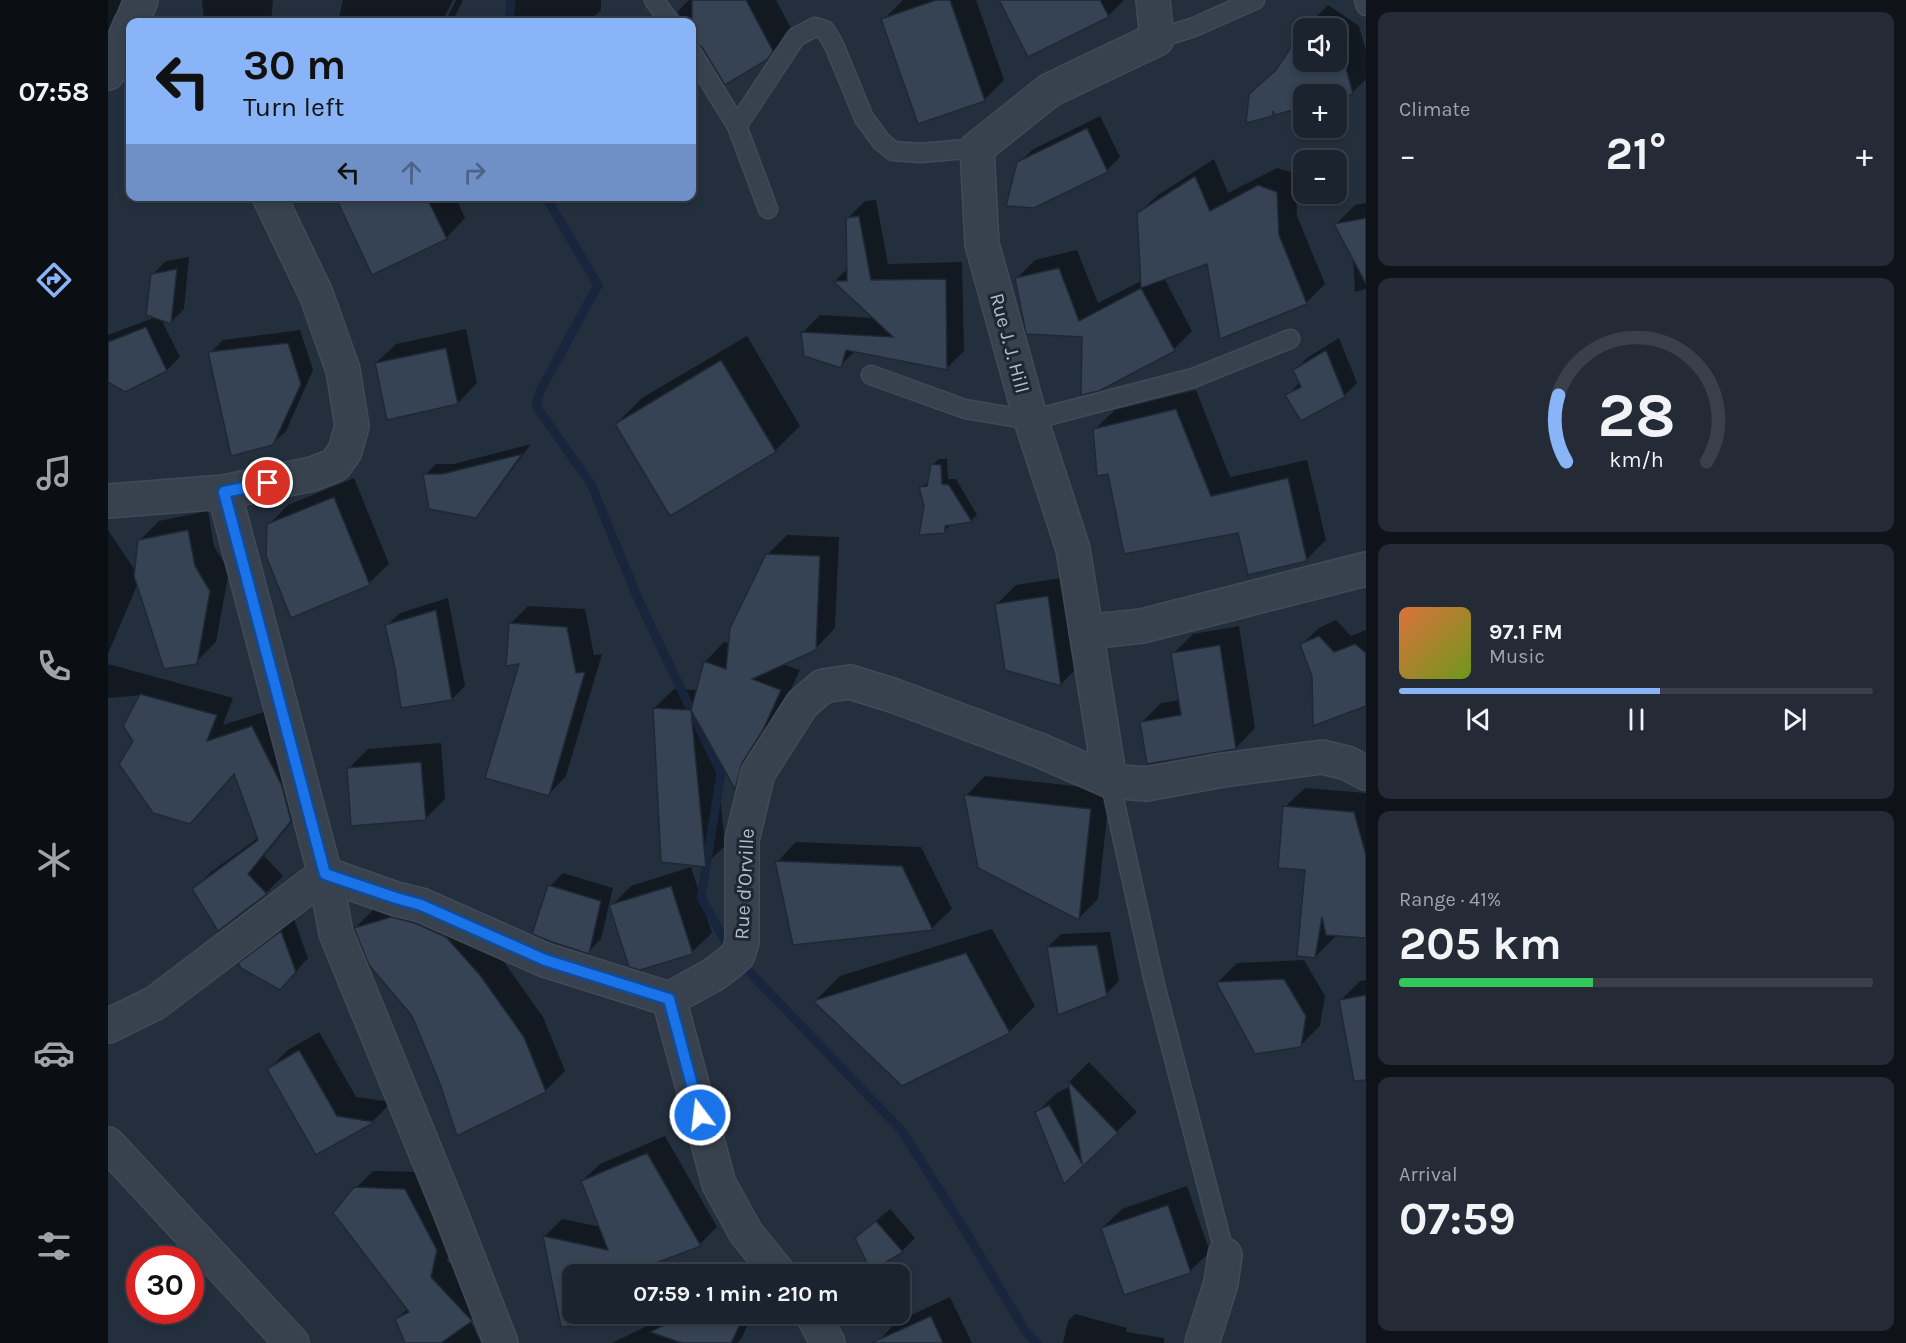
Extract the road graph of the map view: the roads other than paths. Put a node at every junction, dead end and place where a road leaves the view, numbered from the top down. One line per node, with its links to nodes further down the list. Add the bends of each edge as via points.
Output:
1 (141, 0): 7 (street)
2 (654, 0): 8 (lane)
3 (1153, 0): 10 (street)
4 (1255, 0): 10 (lane)
5 (1364, 0): 6 (lane)
6 (1366, 6)
7 (134, 18)
8 (667, 18)
9 (126, 36): 12 (street)
10 (1157, 39): 14 (street, via 1050,90)
11 (696, 59): 13 (lane)
12 (108, 73)
13 (737, 126): 14 (lane, via 796,37 815,27 825,30 834,45 864,118 880,141 893,151); 16 (lane)
14 (977, 148): 19 (street, Rue J. J. Hill, via 982,244)
15 (271, 201): 20 (street, via 316,294 343,370 352,426 345,452 335,465 312,474)
16 (768, 209)
17 (1290, 339): 19 (lane, via 1193,378)
18 (871, 375): 19 (lane, via 965,409)
19 (1031, 420): 23 (street, Rue J. J. Hill, via 1073,549)
20 (224, 492): 21 (street); 26 (street)
21 (108, 501)
22 (1366, 569): 23 (street, via 1142,626)
23 (1086, 632): 25 (street, Rue J. J. Hill)
24 (1366, 773): 25 (street, Rue d'Orville, via 1322,757 1146,784)
25 (1110, 781): 27 (street, Rue d'Orville, via 895,696 850,682 823,686 802,704 758,773 742,840 742,942 734,959); 30 (lane, via 1154,981)
26 (325, 874): 27 (street, via 421,905 545,960); 28 (street, via 155,1003); 34 (street, via 336,933)
27 (669, 999): 31 (street, via 719,1184 746,1233)
28 (108, 1026)
29 (108, 1144): 33 (street)
30 (1225, 1255): 36 (street, via 1221,1283)
31 (771, 1264)
32 (818, 1324): 35 (street)
33 (292, 1343)
34 (501, 1343)
35 (828, 1343)
36 (1202, 1343)

